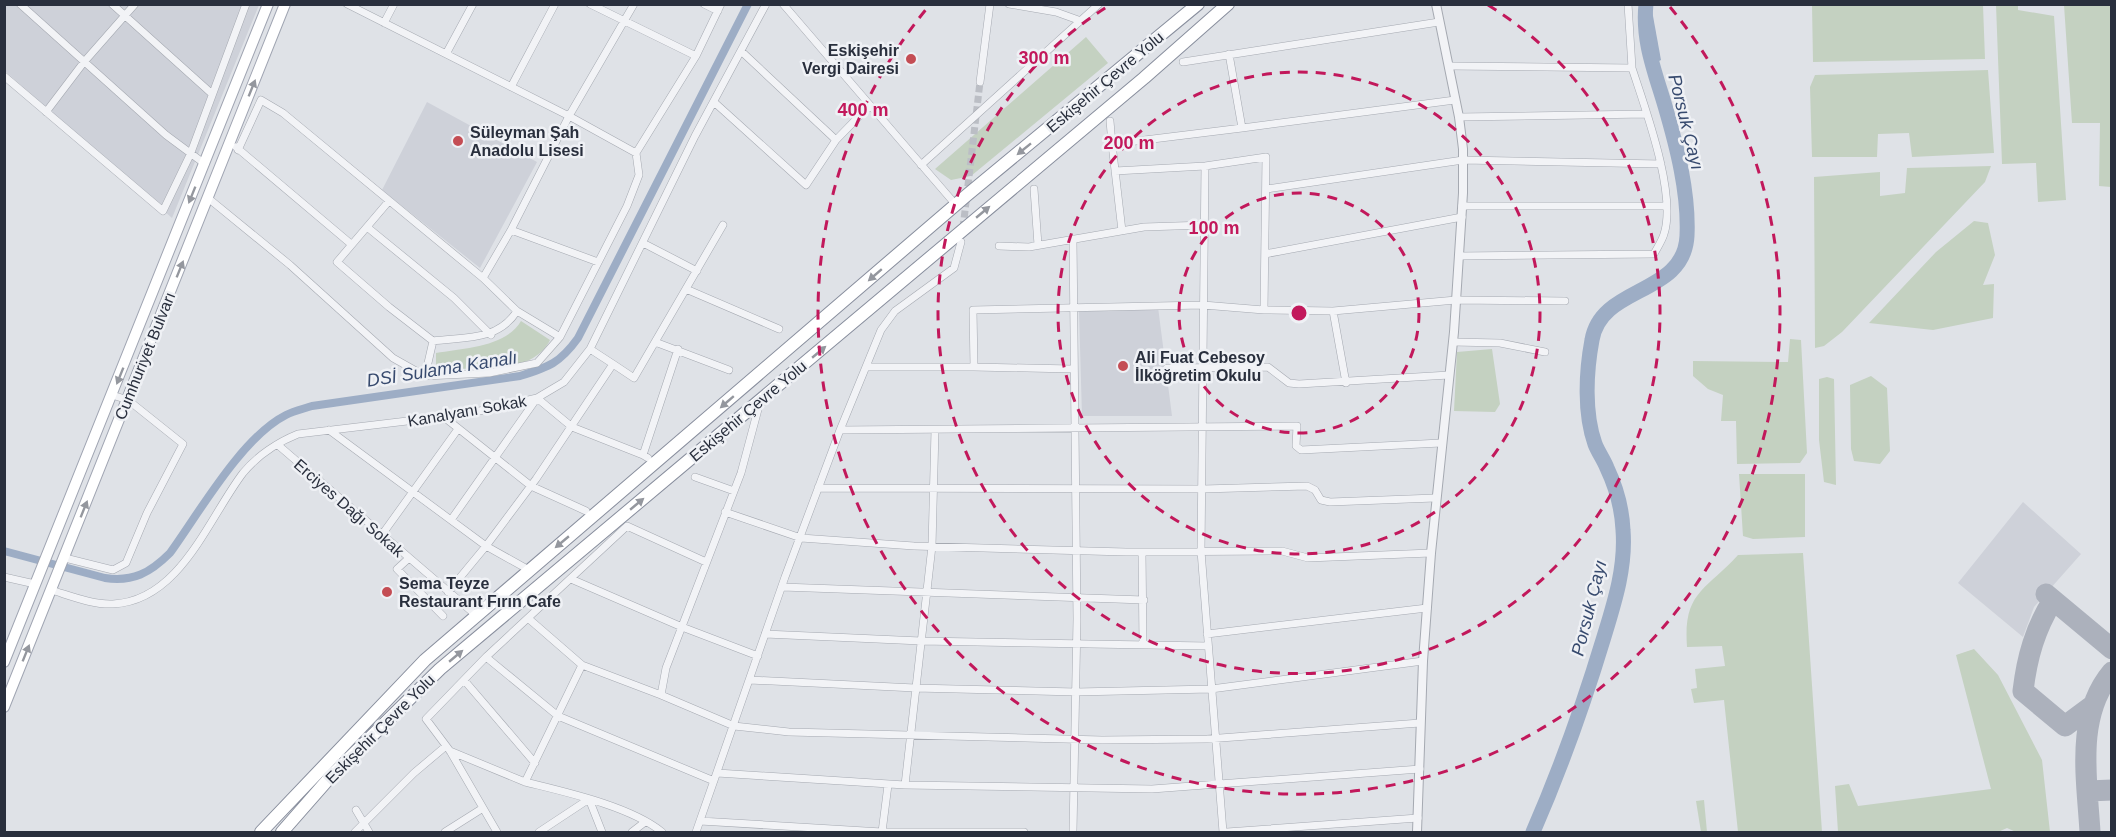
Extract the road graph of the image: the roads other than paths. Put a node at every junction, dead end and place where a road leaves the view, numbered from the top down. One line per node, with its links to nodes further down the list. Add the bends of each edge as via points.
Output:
1 (20, 4): 33 (street)
2 (112, 4): 24 (street)
3 (135, 4): 24 (street)
4 (246, 4): 40 (street)
5 (268, 4): 56 (main road, Cumhuriyet Bulvarı)
6 (285, 4): 52 (main road, Cumhuriyet Bulvarı, one-way to 6)
7 (347, 4): 28 (street)
8 (394, 4): 28 (street)
9 (473, 4): 30 (street)
10 (555, 4): 39 (street)
11 (590, 4): 26 (street)
12 (704, 4): 23 (street)
13 (766, 4): 29 (street, Kanalyanı Sokak)
14 (783, 4): 43 (street)
15 (990, 4): 38 (street)
16 (1009, 4): 25 (street, via 1056,12)
17 (1100, 4): 25 (street)
18 (1198, 4): 66 (highway, Eskişehir Çevre Yolu, one-way to 66)
19 (1228, 4): 116 (highway, Eskişehir Çevre Yolu, one-way to 19)
20 (1436, 4): 27 (street)
21 (1628, 4): 36 (street)
22 (633, 6): 26 (street)
23 (720, 8): 32 (street)
24 (125, 17): 33 (street); 40 (street)
25 (1081, 21): 58 (street)
26 (623, 22): 32 (street); 46 (street)
27 (1439, 22): 31 (street); 35 (street)
28 (384, 23): 30 (street)
29 (741, 51): 42 (street, Kanalyanı Sokak); 50 (street)
30 (446, 54): 39 (street)
31 (1229, 54): 34 (street); 49 (street)
32 (696, 56): 53 (street)
33 (84, 62): 44 (street); 54 (street)
34 (1183, 62)
35 (1449, 66): 36 (street); 41 (street)
36 (1632, 68): 45 (street)
37 (4, 76): 44 (street)
38 (980, 82)
39 (511, 87): 46 (street)
40 (211, 93): 54 (street)
41 (1455, 100): 47 (street); 49 (street)
42 (714, 102): 50 (street, via 806,185); 77 (street, Kanalyanı Sokak)
43 (869, 106): 50 (street); 58 (street)
44 (46, 111): 54 (street, via 163,211)
45 (1647, 114): 47 (street); 57 (street)
46 (569, 116): 53 (street); 73 (street)
47 (1459, 117): 55 (street)
48 (1110, 121): 51 (street)
49 (1242, 128): 51 (street)
50 (836, 140)
51 (1112, 144): 61 (street)
52 (234, 146): 60 (main road, Cumhuriyet Bulvarı); 65 (street, via 261,100 283,113); 78 (street)
53 (636, 153): 83 (street, via 639,175)
54 (190, 155): 56 (street)
55 (1463, 160): 57 (street); 63 (street); 67 (street)
56 (205, 164): 60 (main road); 113 (main road, Cumhuriyet Bulvarı, one-way to 113)
57 (1661, 164): 68 (street)
58 (921, 165): 66 (street)
59 (1205, 166): 61 (street); 63 (street, via 1266,157); 71 (street)
60 (219, 171): 64 (main road, Cumhuriyet Bulvarı)
61 (1115, 171): 74 (street)
62 (1034, 189): 79 (street)
63 (1267, 189): 81 (street)
64 (208, 198): 111 (street, via 393,358); 115 (main road, Cumhuriyet Bulvarı, one-way to 64)
65 (389, 201): 72 (street); 85 (street)
66 (956, 205): 151 (highway, Eskişehir Çevre Yolu, one-way to 151)
67 (1462, 206): 68 (street); 69 (street)
68 (1666, 206): 82 (street, via 1665,232 1654,254)
69 (1462, 217): 81 (street); 82 (street)
70 (723, 225): 84 (street)
71 (1206, 225): 74 (street); 89 (street)
72 (367, 227): 78 (street); 95 (street, via 454,298)
73 (511, 230): 83 (street); 85 (street)
74 (1122, 231): 75 (street)
75 (1073, 239): 79 (street); 90 (street)
76 (961, 242): 104 (street, via 954,268 895,311 881,330)
77 (643, 243): 84 (street); 100 (street, Kanalyanı Sokak)
78 (351, 244): 97 (street, via 336,262)
79 (1038, 245): 80 (street)
80 (999, 246)
81 (1265, 254): 91 (street)
82 (1459, 256): 87 (street)
83 (598, 262): 96 (street)
84 (697, 271): 86 (street)
85 (483, 278): 92 (street)
86 (686, 289): 94 (street); 98 (street)
87 (1456, 300): 88 (street); 93 (street); 99 (street)
88 (1564, 300)
89 (1203, 305): 90 (street); 91 (street); 106 (street)
90 (1072, 309): 105 (street, via 973,310); 108 (street)
91 (1264, 310): 93 (street)
92 (517, 311): 95 (street, via 511,321); 96 (street)
93 (1333, 311): 112 (street)
94 (779, 329)
95 (491, 335): 97 (street)
96 (560, 337): 111 (street, via 537,363 489,373)
97 (433, 341): 111 (street)
98 (656, 342): 101 (street); 103 (street, via 634,378)
99 (1453, 342): 102 (street, via 1500,343); 110 (street)
100 (590, 349): 103 (street); 114 (street, Kanalyanı Sokak, via 564,382)
101 (678, 349): 109 (street); 119 (street, via 646,456)
102 (1545, 352)
103 (613, 364): 119 (street)
104 (866, 367): 105 (street); 123 (street)
105 (974, 367): 108 (street)
106 (1201, 367): 107 (street); 112 (street, via 1268,367 1289,383); 118 (street)
107 (1167, 368)
108 (1072, 369): 120 (street)
109 (729, 370)
110 (1449, 375): 112 (street); 125 (street)
111 (425, 376)
112 (1346, 383)
113 (112, 395): 115 (street); 154 (main road, Cumhuriyet Bulvarı)
114 (537, 398): 117 (street, Kanalyanı Sokak); 119 (street); 127 (street)
115 (128, 400): 150 (main road, Cumhuriyet Bulvarı, one-way to 115); 150 (street, via 183,444 126,563 113,570)
116 (760, 402): 134 (street); 208 (highway, Eskişehir Çevre Yolu, one-way to 116, via 332,775 440,669)
117 (444, 417): 121 (street); 122 (street, Kanalyanı Sokak)
118 (1202, 426): 120 (street); 125 (street, via 1297,426 1296,446 1301,450); 133 (street)
119 (572, 427): 129 (street)
120 (1074, 427): 124 (street); 132 (street)
121 (459, 429): 127 (street); 135 (street)
122 (329, 430): 126 (street, Kanalyanı Sokak, via 298,434); 135 (street)
123 (840, 430): 124 (street); 130 (street)
124 (935, 430): 131 (street)
125 (1441, 443): 136 (street)
126 (278, 445): 140 (street, Erciyes Dağı Sokak); 156 (street, Kanalyanı Sokak, via 244,472 180,567 147,596 113,604)
127 (495, 458): 129 (street); 139 (street)
128 (695, 477): 134 (street)
129 (531, 486): 137 (street); 142 (street)
130 (818, 488): 131 (street); 141 (street)
131 (935, 488): 132 (street); 143 (street)
132 (1075, 488): 133 (street); 144 (street)
133 (1203, 489): 136 (street, via 1307,486 1321,500 1330,502); 146 (street)
134 (734, 491): 138 (street)
135 (412, 494): 139 (street); 140 (street)
136 (1435, 498): 147 (street)
137 (586, 511)
138 (725, 512): 141 (street); 149 (street)
139 (451, 520): 142 (street)
140 (381, 536): 148 (street, Erciyes Dağı Sokak)
141 (801, 538): 143 (street); 155 (street)
142 (486, 546): 151 (street); 157 (street)
143 (932, 546): 144 (street); 158 (street)
144 (1077, 550): 145 (street); 159 (street)
145 (1142, 552): 146 (street); 160 (street)
146 (1201, 552): 147 (street, via 1282,551 1308,558); 167 (street)
147 (1431, 553): 161 (street)
148 (408, 559): 157 (street, Erciyes Dağı Sokak); 162 (street, via 397,569)
149 (705, 562): 153 (street, via 627,526); 165 (street)
150 (62, 563): 156 (main road, Cumhuriyet Bulvarı)
151 (529, 570): 163 (highway, Eskişehir Çevre Yolu)
152 (4, 578): 154 (street)
153 (572, 579): 164 (street); 165 (street)
154 (35, 585): 175 (main road, Cumhuriyet Bulvarı)
155 (782, 587): 158 (street); 166 (street)
156 (51, 590): 183 (main road, Cumhuriyet Bulvarı, one-way to 156)
157 (448, 592): 163 (street, Erciyes Dağı Sokak)
158 (926, 594): 159 (street); 168 (street)
159 (1077, 597): 160 (street); 169 (street)
160 (1144, 600): 170 (street)
161 (1427, 608): 167 (street); 174 (street)
162 (443, 616)
163 (477, 616): 207 (highway, Eskişehir Çevre Yolu, via 425,660)
164 (529, 619): 173 (street); 176 (street)
165 (682, 627): 172 (street); 182 (street, via 666,668)
166 (765, 634): 168 (street); 172 (street)
167 (1207, 634): 171 (street)
168 (921, 641): 169 (street); 179 (street)
169 (1077, 644): 170 (street); 181 (street)
170 (1143, 645): 171 (street)
171 (1208, 646): 180 (street)
172 (758, 656): 178 (street)
173 (486, 657): 177 (street); 184 (street)
174 (1423, 661): 180 (street); 185 (street)
175 (4, 662)
176 (582, 664): 182 (street); 184 (street)
177 (464, 680): 190 (street, via 426,719); 191 (street)
178 (750, 680): 179 (street); 186 (street)
179 (915, 688): 181 (street); 187 (street)
180 (1211, 689): 181 (street); 188 (street)
181 (1076, 692): 189 (street)
182 (661, 695): 186 (street)
183 (4, 707)
184 (558, 716): 191 (street); 194 (street)
185 (1420, 723): 188 (street); 192 (street)
186 (734, 726): 187 (street, via 789,732); 193 (street)
187 (909, 735): 189 (street); 198 (street)
188 (1215, 738): 189 (street); 196 (street)
189 (1075, 740): 199 (street)
190 (448, 749): 195 (street); 201 (street); 206 (street, via 414,773)
191 (535, 763): 195 (street)
192 (1419, 769): 196 (street); 203 (street)
193 (717, 773): 194 (street); 197 (street)
194 (714, 781): 204 (street)
195 (525, 782): 200 (street)
196 (1220, 784): 199 (street, via 1152,789); 221 (street)
197 (888, 785): 198 (street); 218 (street)
198 (905, 785): 199 (street)
199 (1074, 788): 220 (street)
200 (589, 799): 205 (street); 213 (street); 214 (street)
201 (483, 808): 211 (street); 212 (street)
202 (356, 810): 206 (street)
203 (1418, 818): 221 (street); 222 (street)
204 (700, 821): 217 (street); 218 (street)
205 (645, 822): 215 (street); 216 (street)
206 (363, 824): 209 (street); 210 (street)
207 (261, 832)
208 (282, 832)
209 (355, 832)
210 (369, 832)
211 (445, 832)
212 (497, 832)
213 (539, 832)
214 (603, 832)
215 (632, 832)
216 (662, 832)
217 (696, 832)
218 (882, 832): 219 (street)
219 (1024, 832)
220 (1072, 832)
221 (1225, 832)
222 (1417, 832)

